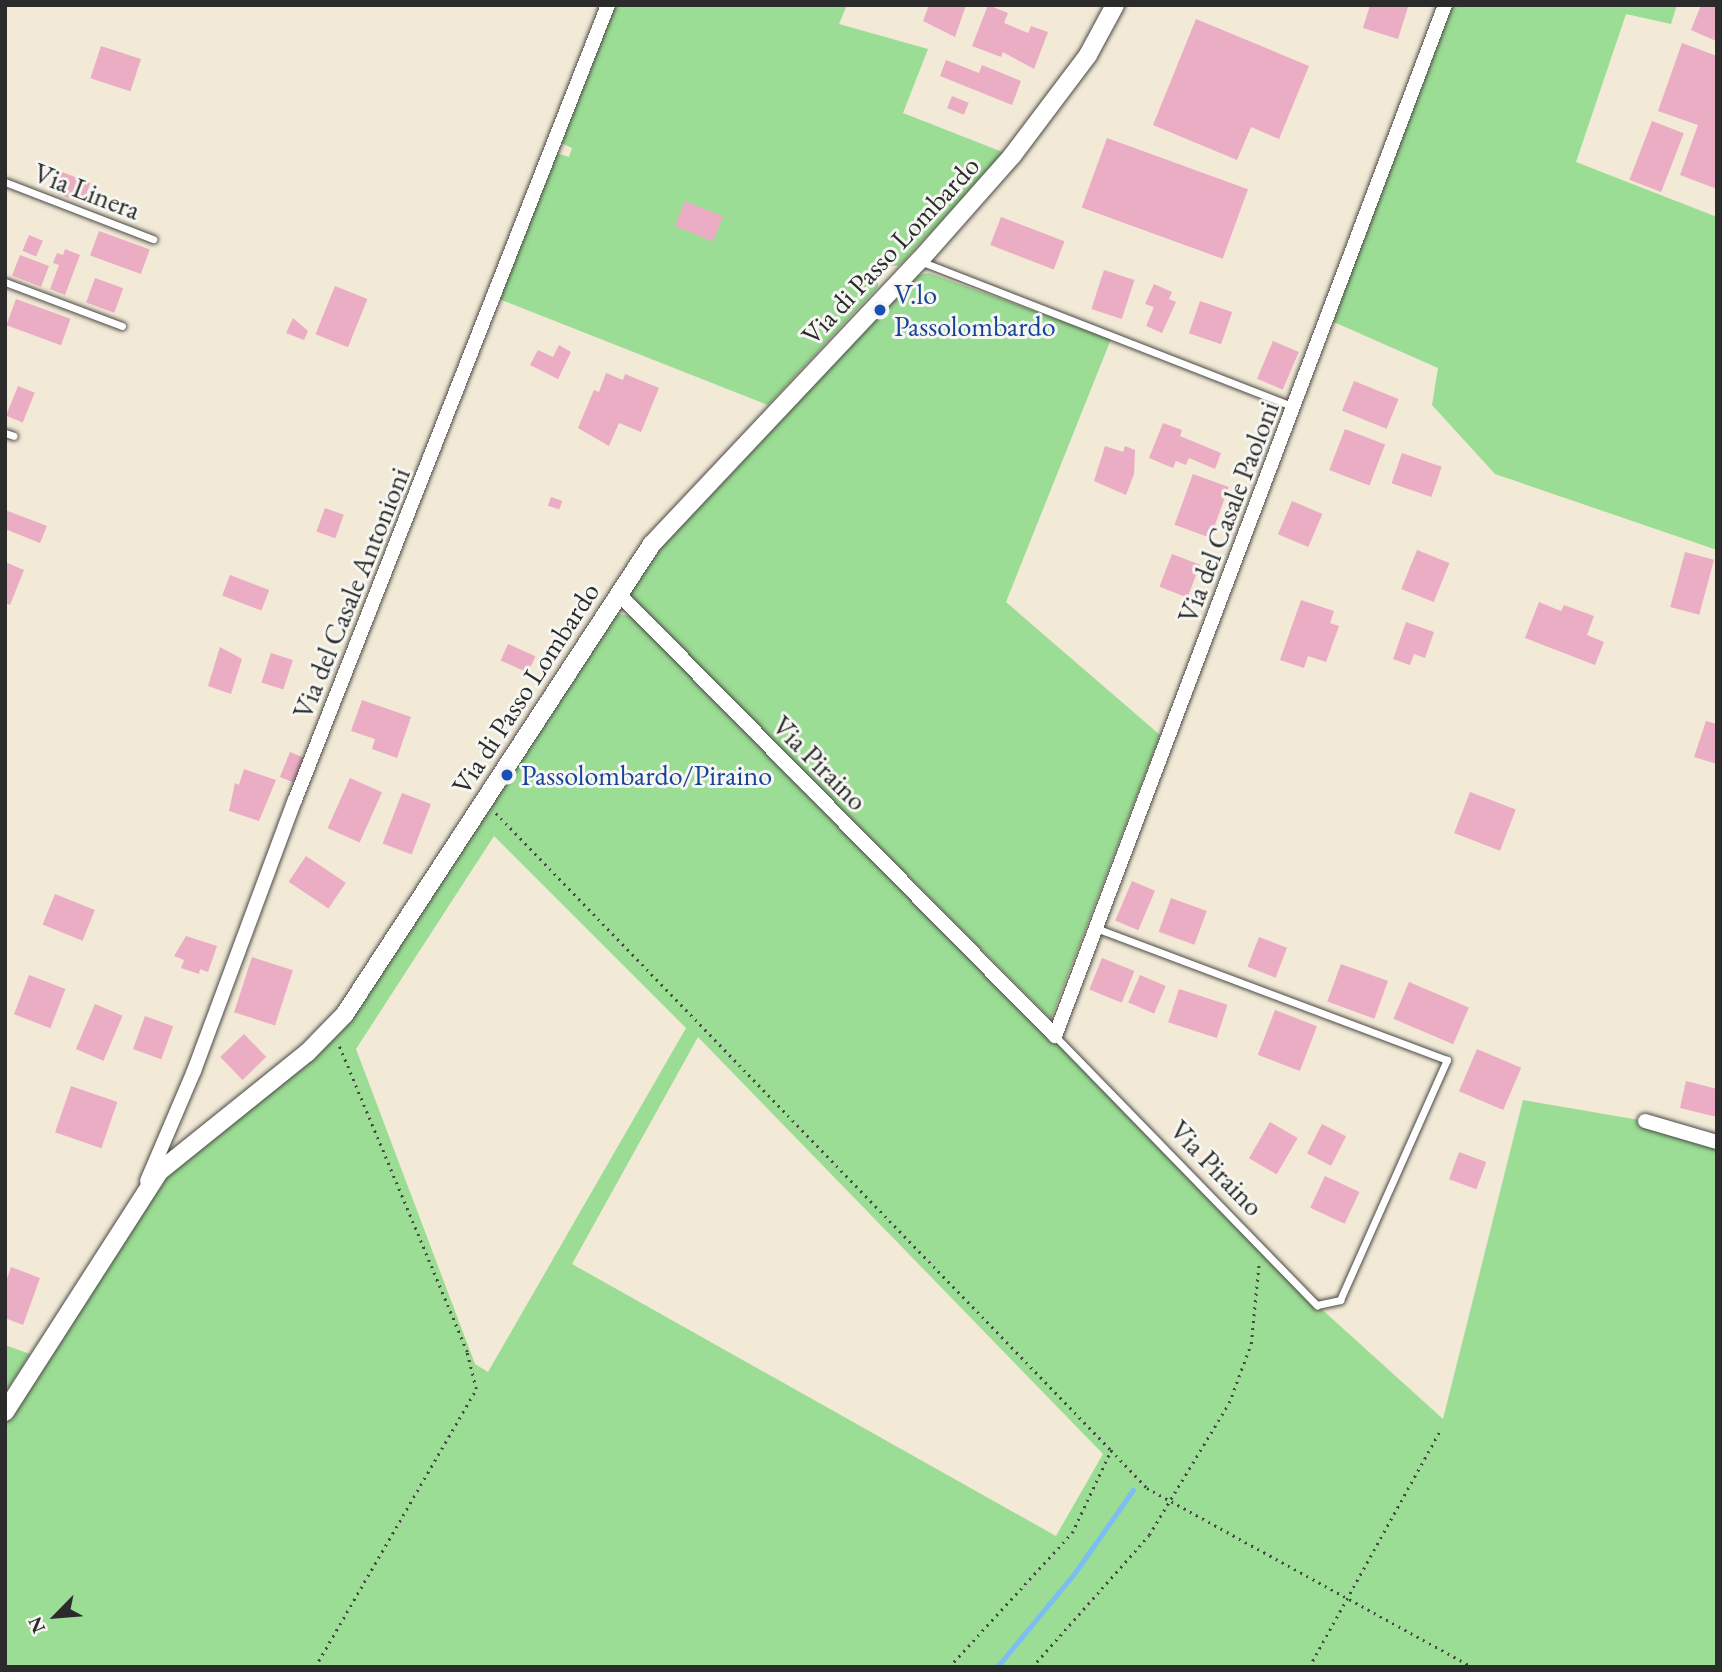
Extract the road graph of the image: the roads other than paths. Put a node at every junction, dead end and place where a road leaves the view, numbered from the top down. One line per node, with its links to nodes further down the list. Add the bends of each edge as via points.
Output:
1 (608, 5): 17 (street, Via del Casale Antonioni, via 295,800 191,1079)
2 (1115, 5): 6 (street, Via di Passo Lombardo, via 1081,65 1012,156)
3 (1445, 5): 9 (street, Via del Casale Paoloni)
4 (5, 182): 5 (lane, Via Linera)
5 (153, 239)
6 (920, 260): 9 (lane); 12 (street, Via di Passo Lombardo, via 679,512)
7 (5, 282): 8 (lane)
8 (122, 326)
9 (1294, 408): 13 (street, Via del Casale Paoloni)
10 (5, 433): 11 (lane)
11 (14, 436)
12 (618, 593): 14 (street, Via Piraino); 17 (street, Via di Passo Lombardo, via 332,1030 174,1156)
13 (1095, 928): 14 (street, Via del Casale Paoloni); 14 (lane, Via Piraino, via 1447,1060 1340,1300 1317,1305)
14 (1055, 1036)
15 (1645, 1121): 16 (street)
16 (1717, 1142)
17 (139, 1198): 18 (street, Via di Passo Lombardo)
18 (5, 1412)

